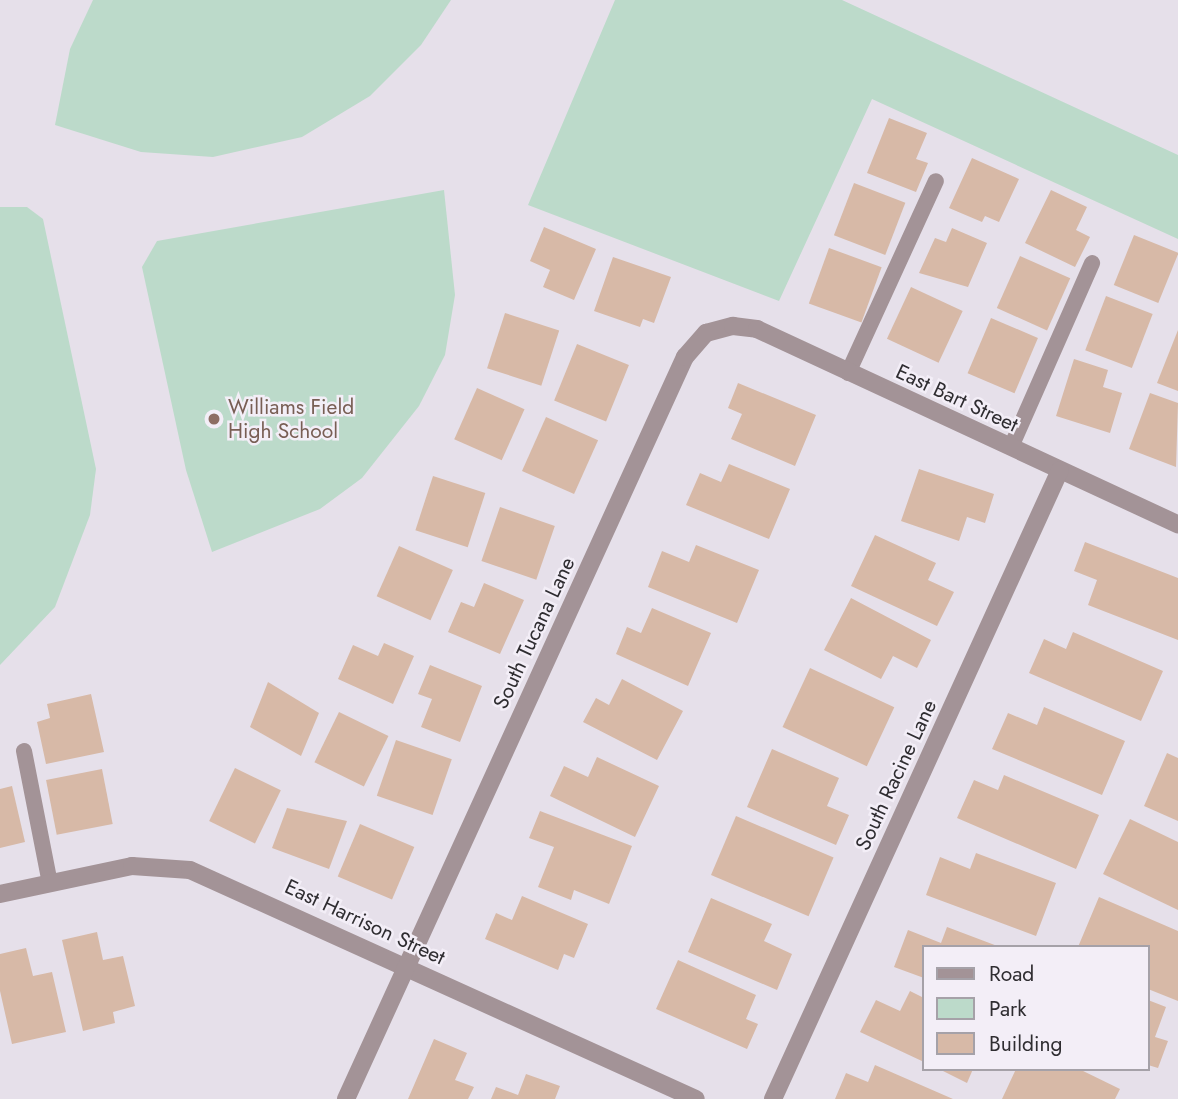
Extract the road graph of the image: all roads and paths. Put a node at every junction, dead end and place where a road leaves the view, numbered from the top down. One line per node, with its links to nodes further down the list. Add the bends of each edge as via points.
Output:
1 (936, 181): 4 (lane)
2 (1092, 263): 5 (lane)
3 (715, 329): 4 (street, East Bart Street, via 757,329); 11 (street, South Tucana Lane, via 685,357)
4 (848, 373): 5 (street, East Bart Street)
5 (1010, 447): 6 (street, East Bart Street)
6 (1060, 470): 7 (street, East Bart Street); 14 (street, South Racine Lane)
7 (1177, 521)
8 (24, 751): 9 (lane)
9 (50, 883): 10 (street, East Harrison Street); 11 (street, East Harrison Street, via 132,866 190,870)
10 (0, 894)
11 (407, 967): 12 (street, South Tucana Lane); 13 (street, East Harrison Street)
12 (346, 1099)
13 (696, 1099)
14 (773, 1099)

